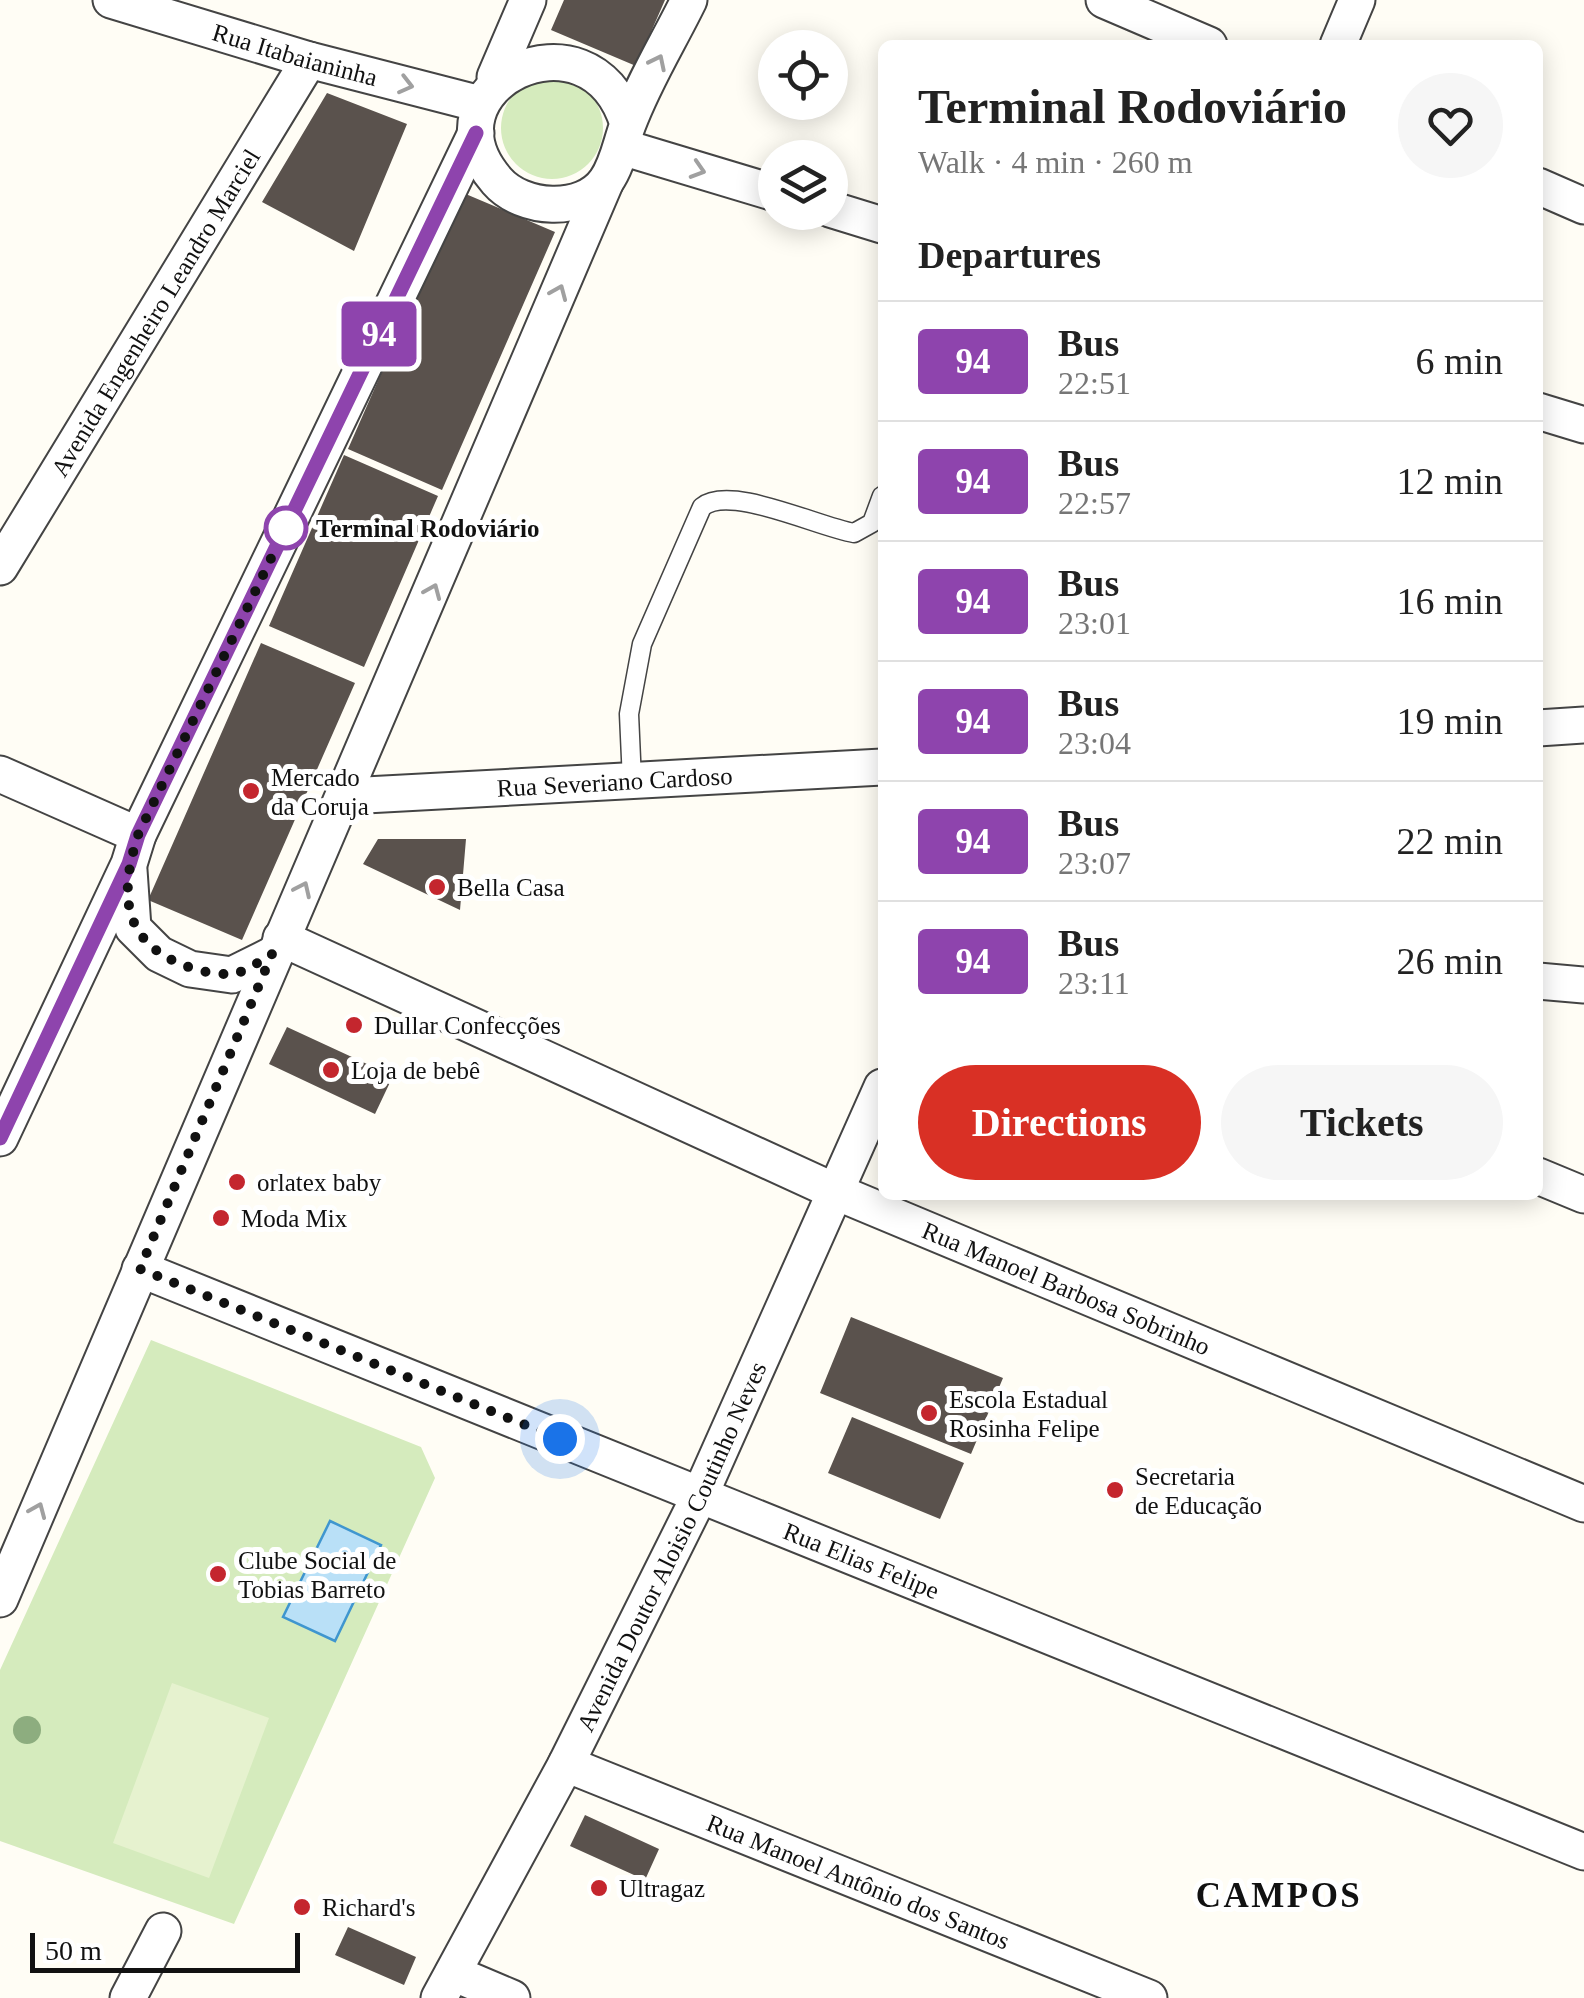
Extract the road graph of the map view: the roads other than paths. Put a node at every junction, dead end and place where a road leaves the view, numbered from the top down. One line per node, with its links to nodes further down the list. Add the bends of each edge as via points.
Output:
1 (111, 0): 8 (street, Rua Itabaianinha)
2 (528, 0): 9 (street)
3 (689, 0): 10 (street, one-way to 3)
4 (1104, 0): 6 (street)
5 (1357, 0): 7 (street)
6 (1197, 40)
7 (1340, 40)
8 (309, 60): 9 (street, Rua Itabaianinha, one-way to 9); 20 (street, Avenida Engenheiro Leandro Marciel)
9 (483, 105): 10 (street, via 518,60 547,53 576,57 602,72 620,95); 11 (street, via 483,161 524,200 553,205 581,199); 27 (street)
10 (625, 135): 11 (street); 12 (street, one-way to 12)
11 (605, 183): 26 (street, one-way to 11)
12 (758, 186)
13 (1543, 188): 14 (street)
14 (1584, 206)
15 (848, 215): 16 (street)
16 (878, 224)
17 (1543, 413): 18 (street)
18 (1584, 425)
19 (878, 507): 25 (lane, via 872,523 854,533 737,500 702,506 642,644 629,714)
20 (0, 566)
21 (1584, 725): 22 (street)
22 (1543, 728)
23 (878, 767): 25 (street, Rua Severiano Cardoso)
24 (0, 774): 27 (street)
25 (632, 781): 26 (street, Rua Severiano Cardoso)
26 (347, 796): 28 (street, one-way to 26)
27 (134, 850): 28 (street, via 134,928 159,954 190,969 232,975); 32 (street)
28 (277, 946): 34 (street, Rua Manoel Barbosa Sobrinho); 36 (street)
29 (1543, 981): 30 (street)
30 (1584, 985)
31 (878, 1096): 34 (street, Avenida Doutor Aloisio Coutinho Neves)
32 (0, 1138)
33 (1543, 1178): 35 (street)
34 (834, 1191): 37 (street, Avenida Doutor Aloisio Coutinho Neves); 38 (street, Rua Manoel Barbosa Sobrinho)
35 (1584, 1195)
36 (140, 1269): 37 (street, Rua Elias Felipe); 39 (street, one-way to 36)
37 (700, 1496): 40 (street, Avenida Doutor Aloisio Coutinho Neves); 41 (street, Rua Elias Felipe)
38 (1584, 1504)
39 (0, 1599)
40 (566, 1764): 43 (street, Avenida Doutor Aloisio Coutinho Neves); 46 (street, Rua Manoel Antônio dos Santos)
41 (1584, 1852)
42 (164, 1931): 44 (street)
43 (446, 1986): 45 (street)
44 (128, 1998)
45 (512, 1998)
46 (1149, 1998)

